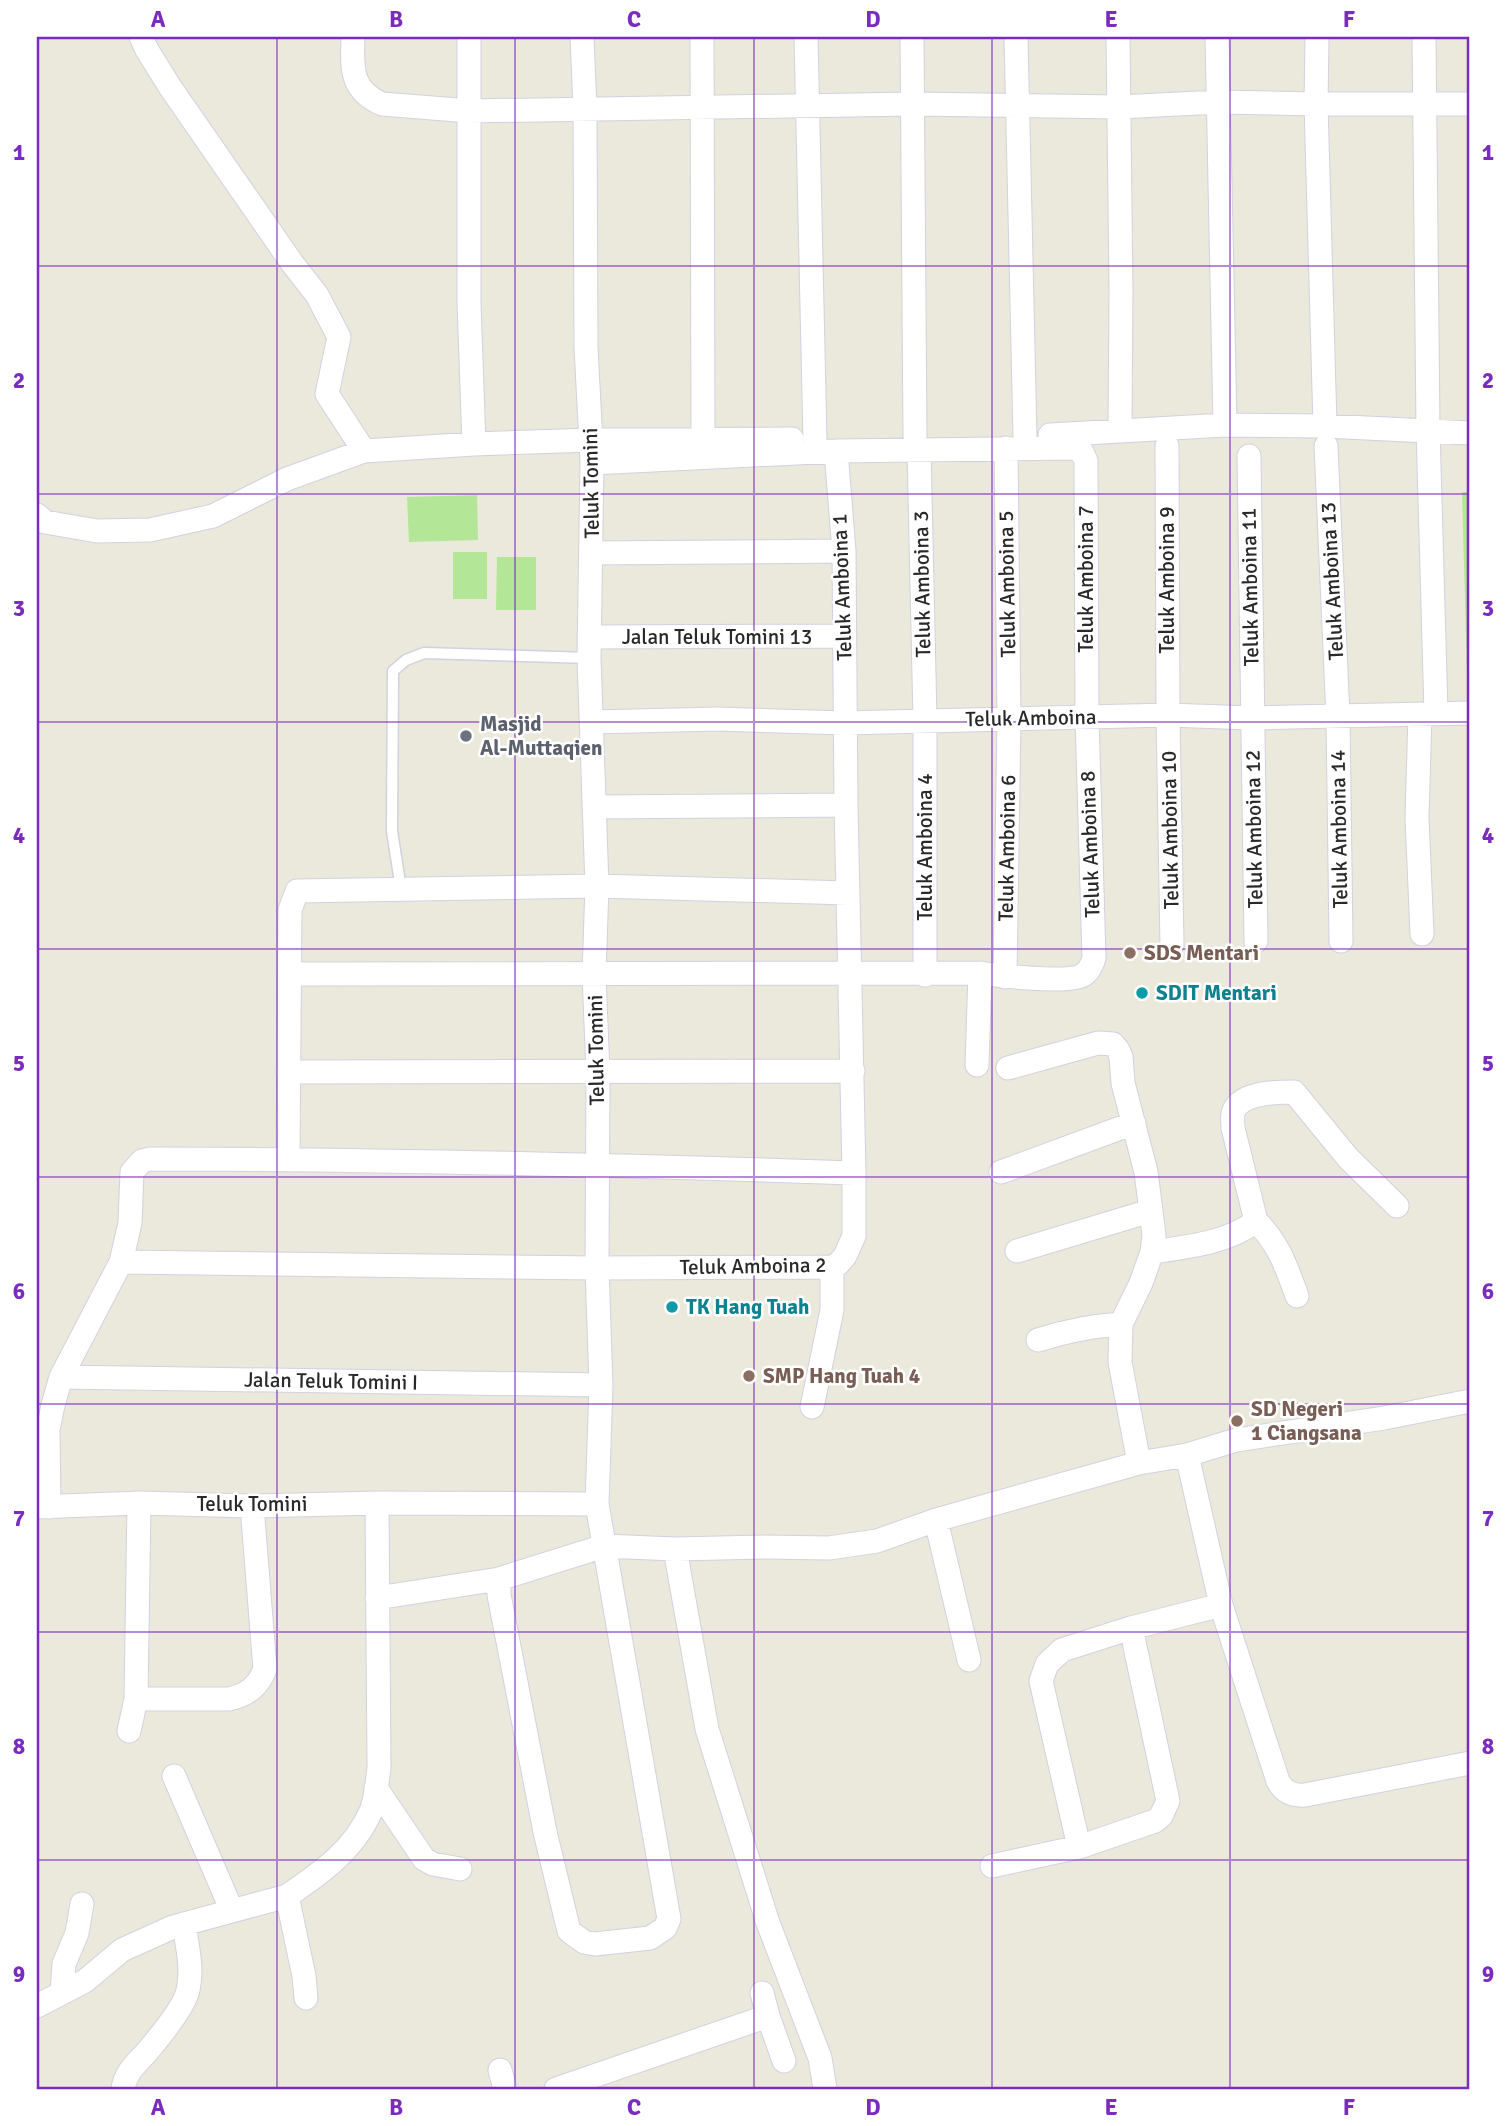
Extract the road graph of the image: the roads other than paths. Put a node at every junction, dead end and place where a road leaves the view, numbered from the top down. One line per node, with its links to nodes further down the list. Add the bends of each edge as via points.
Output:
1 (141, 37): 36 (street, via 170,88 317,295 339,337 327,394)
2 (352, 37): 23 (street, via 355,76 369,98 382,104)
3 (469, 37): 23 (street)
4 (582, 37): 22 (street, Teluk Tomini)
5 (702, 37): 21 (street)
6 (806, 37): 18 (street)
7 (912, 37): 15 (street, Teluk Amboina 3)
8 (1016, 37): 19 (street, Teluk Amboina 5)
9 (1118, 37): 20 (street)
10 (1217, 37): 13 (street)
11 (1317, 37): 16 (street, Teluk Amboina 13)
12 (1424, 37): 14 (street)
13 (1218, 102): 16 (street); 20 (street); 24 (street)
14 (1424, 103): 16 (street); 17 (street); 25 (street)
15 (912, 104): 18 (street); 19 (street); 32 (street, Teluk Amboina 3)
16 (1316, 104): 28 (street, Teluk Amboina 13)
17 (1470, 104)
18 (807, 105): 21 (street); 31 (street)
19 (1016, 106): 20 (street); 33 (street, Teluk Amboina 5)
20 (1119, 107): 26 (street)
21 (703, 108): 22 (street); 29 (street)
22 (584, 109): 23 (street); 30 (street, Teluk Tomini)
23 (470, 111): 34 (street)
24 (1224, 425): 26 (street); 28 (street)
25 (1427, 429): 27 (street); 28 (street); 45 (street)
26 (1120, 430): 33 (street)
27 (1470, 433)
28 (1325, 436): 49 (street, Teluk Amboina 13)
29 (703, 438): 30 (street); 31 (street)
30 (591, 440): 34 (street); 39 (street, Teluk Tomini)
31 (816, 440): 32 (street)
32 (917, 443): 33 (street); 37 (street); 52 (street, Teluk Amboina 3)
33 (1015, 443): 48 (street, Teluk Amboina 7, via 1073,448 1082,452 1086,461); 51 (street, Teluk Amboina 5)
34 (474, 444): 36 (street)
35 (1167, 446): 47 (street, Teluk Amboina 9)
36 (364, 451): 40 (street, via 287,479 213,516 150,530 97,531 45,522)
37 (836, 451): 39 (street); 41 (street, Teluk Amboina 1)
38 (1249, 456): 50 (street, Teluk Amboina 11)
39 (592, 463): 42 (street, Teluk Tomini)
40 (37, 515)
41 (844, 551): 42 (street); 43 (street, Teluk Amboina 1)
42 (591, 553): 44 (street, Teluk Tomini)
43 (844, 636): 44 (street, Jalan Teluk Tomini 13); 54 (street, Teluk Amboina 1)
44 (589, 648): 53 (street, Teluk Tomini); 58 (lane, via 425,653 393,671 392,831)
45 (1428, 713): 46 (street, Teluk Amboina); 49 (street, Teluk Amboina); 60 (street, via 1417,818)
46 (1470, 713)
47 (1168, 715): 48 (street, Teluk Amboina); 50 (street, Teluk Amboina); 63 (street, Teluk Amboina 10)
48 (1087, 717): 51 (street, Teluk Amboina); 69 (street, Teluk Amboina 8, via 1094,958 1082,976)
49 (1338, 717): 50 (street, Teluk Amboina); 62 (street, Teluk Amboina 14)
50 (1251, 718): 61 (street, Teluk Amboina 12)
51 (1009, 719): 52 (street, Teluk Amboina); 69 (street, Teluk Amboina 6)
52 (925, 720): 54 (street, Teluk Amboina); 68 (street, Teluk Amboina 4)
53 (592, 722): 54 (street, Teluk Amboina); 56 (street, Teluk Tomini)
54 (845, 723): 55 (street, Teluk Amboina 2)
55 (846, 805): 56 (street); 59 (street, Teluk Amboina 2)
56 (595, 807): 57 (street, Teluk Tomini)
57 (597, 886): 58 (street); 59 (street); 67 (street, Teluk Tomini)
58 (401, 890): 65 (street, via 297,891 290,910)
59 (848, 893): 66 (street, Teluk Amboina 2)
60 (1422, 934)
61 (1256, 941)
62 (1341, 941)
63 (1172, 945)
64 (980, 973): 68 (street); 69 (street); 70 (street)
65 (290, 974): 67 (street); 73 (street)
66 (849, 974): 67 (street); 68 (street); 72 (street, Teluk Amboina 2)
67 (594, 975): 74 (street, Teluk Tomini)
68 (925, 975)
69 (1004, 977)
70 (976, 1065)
71 (1008, 1068): 75 (street, via 1098,1043 1113,1044 1121,1057)
72 (853, 1070): 74 (street); 79 (street, Teluk Amboina 2)
73 (288, 1072): 74 (street); 76 (street)
74 (598, 1072): 77 (street, Teluk Tomini)
75 (1134, 1123): 78 (street); 81 (street)
76 (288, 1159): 77 (street); 85 (street, via 142,1161 132,1172 130,1223)
77 (597, 1164): 79 (street); 87 (street, Teluk Tomini)
78 (1001, 1172)
79 (854, 1173): 86 (street, Teluk Amboina 2, via 853,1236 845,1256)
80 (1397, 1206): 82 (street, via 1348,1158 1294,1092 1275,1092 1241,1102 1232,1116)
81 (1150, 1210): 83 (street); 84 (street)
82 (1256, 1221): 84 (street, via 1237,1234); 88 (street, via 1283,1256)
83 (1017, 1251)
84 (1152, 1252): 89 (street)
85 (121, 1262): 87 (street, Teluk Amboina 2); 91 (street)
86 (832, 1267): 87 (street, Teluk Amboina 2); 94 (street, via 832,1311)
87 (597, 1268): 92 (street, Teluk Tomini)
88 (1297, 1296)
89 (1121, 1324): 90 (street); 96 (street, via 1120,1362)
90 (1038, 1340)
91 (61, 1377): 92 (street, Jalan Teluk Tomini I); 101 (street, via 48,1430)
92 (601, 1385): 99 (street, Teluk Tomini)
93 (1470, 1401): 95 (street, via 1236,1440)
94 (812, 1407)
95 (1187, 1455): 96 (street); 107 (street)
96 (1139, 1463): 102 (street)
97 (139, 1503): 100 (street, Teluk Tomini); 101 (street, Teluk Tomini); 110 (street)
98 (377, 1503): 99 (street, Teluk Tomini); 100 (street, Teluk Tomini); 106 (street)
99 (597, 1504): 103 (street)
100 (252, 1506): 110 (street, via 265,1669 261,1679 244,1696 229,1699)
101 (43, 1507)
102 (936, 1521): 104 (street, via 877,1541 829,1548); 109 (street)
103 (604, 1546): 104 (street); 105 (street); 105 (street, via 669,1919 665,1928 650,1938 594,1944 569,1931 543,1819)
104 (674, 1549): 130 (street, via 707,1729 768,1923 820,2058)
105 (499, 1579): 106 (street)
106 (377, 1598): 114 (street)
107 (1221, 1605): 108 (street); 112 (street, via 1283,1789 1305,1795)
108 (1131, 1628): 115 (street, via 1062,1650 1043,1672 1041,1681); 115 (street, via 1168,1801 1155,1821)
109 (969, 1660)
110 (136, 1699): 111 (street)
111 (130, 1731)
112 (1470, 1763)
113 (174, 1776): 120 (street)
114 (376, 1787): 117 (street, via 424,1858); 118 (street, via 372,1809 355,1841)
115 (1079, 1847): 116 (street)
116 (992, 1866)
117 (460, 1869)
118 (287, 1896): 120 (street); 124 (street)
119 (82, 1904): 122 (street, via 77,1933 64,1964)
120 (232, 1911): 121 (street)
121 (184, 1924): 122 (street, via 122,1950 85,1981); 128 (street, via 190,1962 188,1992 152,2047 127,2073)
122 (62, 1993): 125 (street)
123 (762, 1993): 126 (street)
124 (306, 1998)
125 (37, 2006)
126 (768, 2016): 127 (street); 129 (street)
127 (784, 2061)
128 (123, 2089)
129 (556, 2089)
130 (825, 2089)

